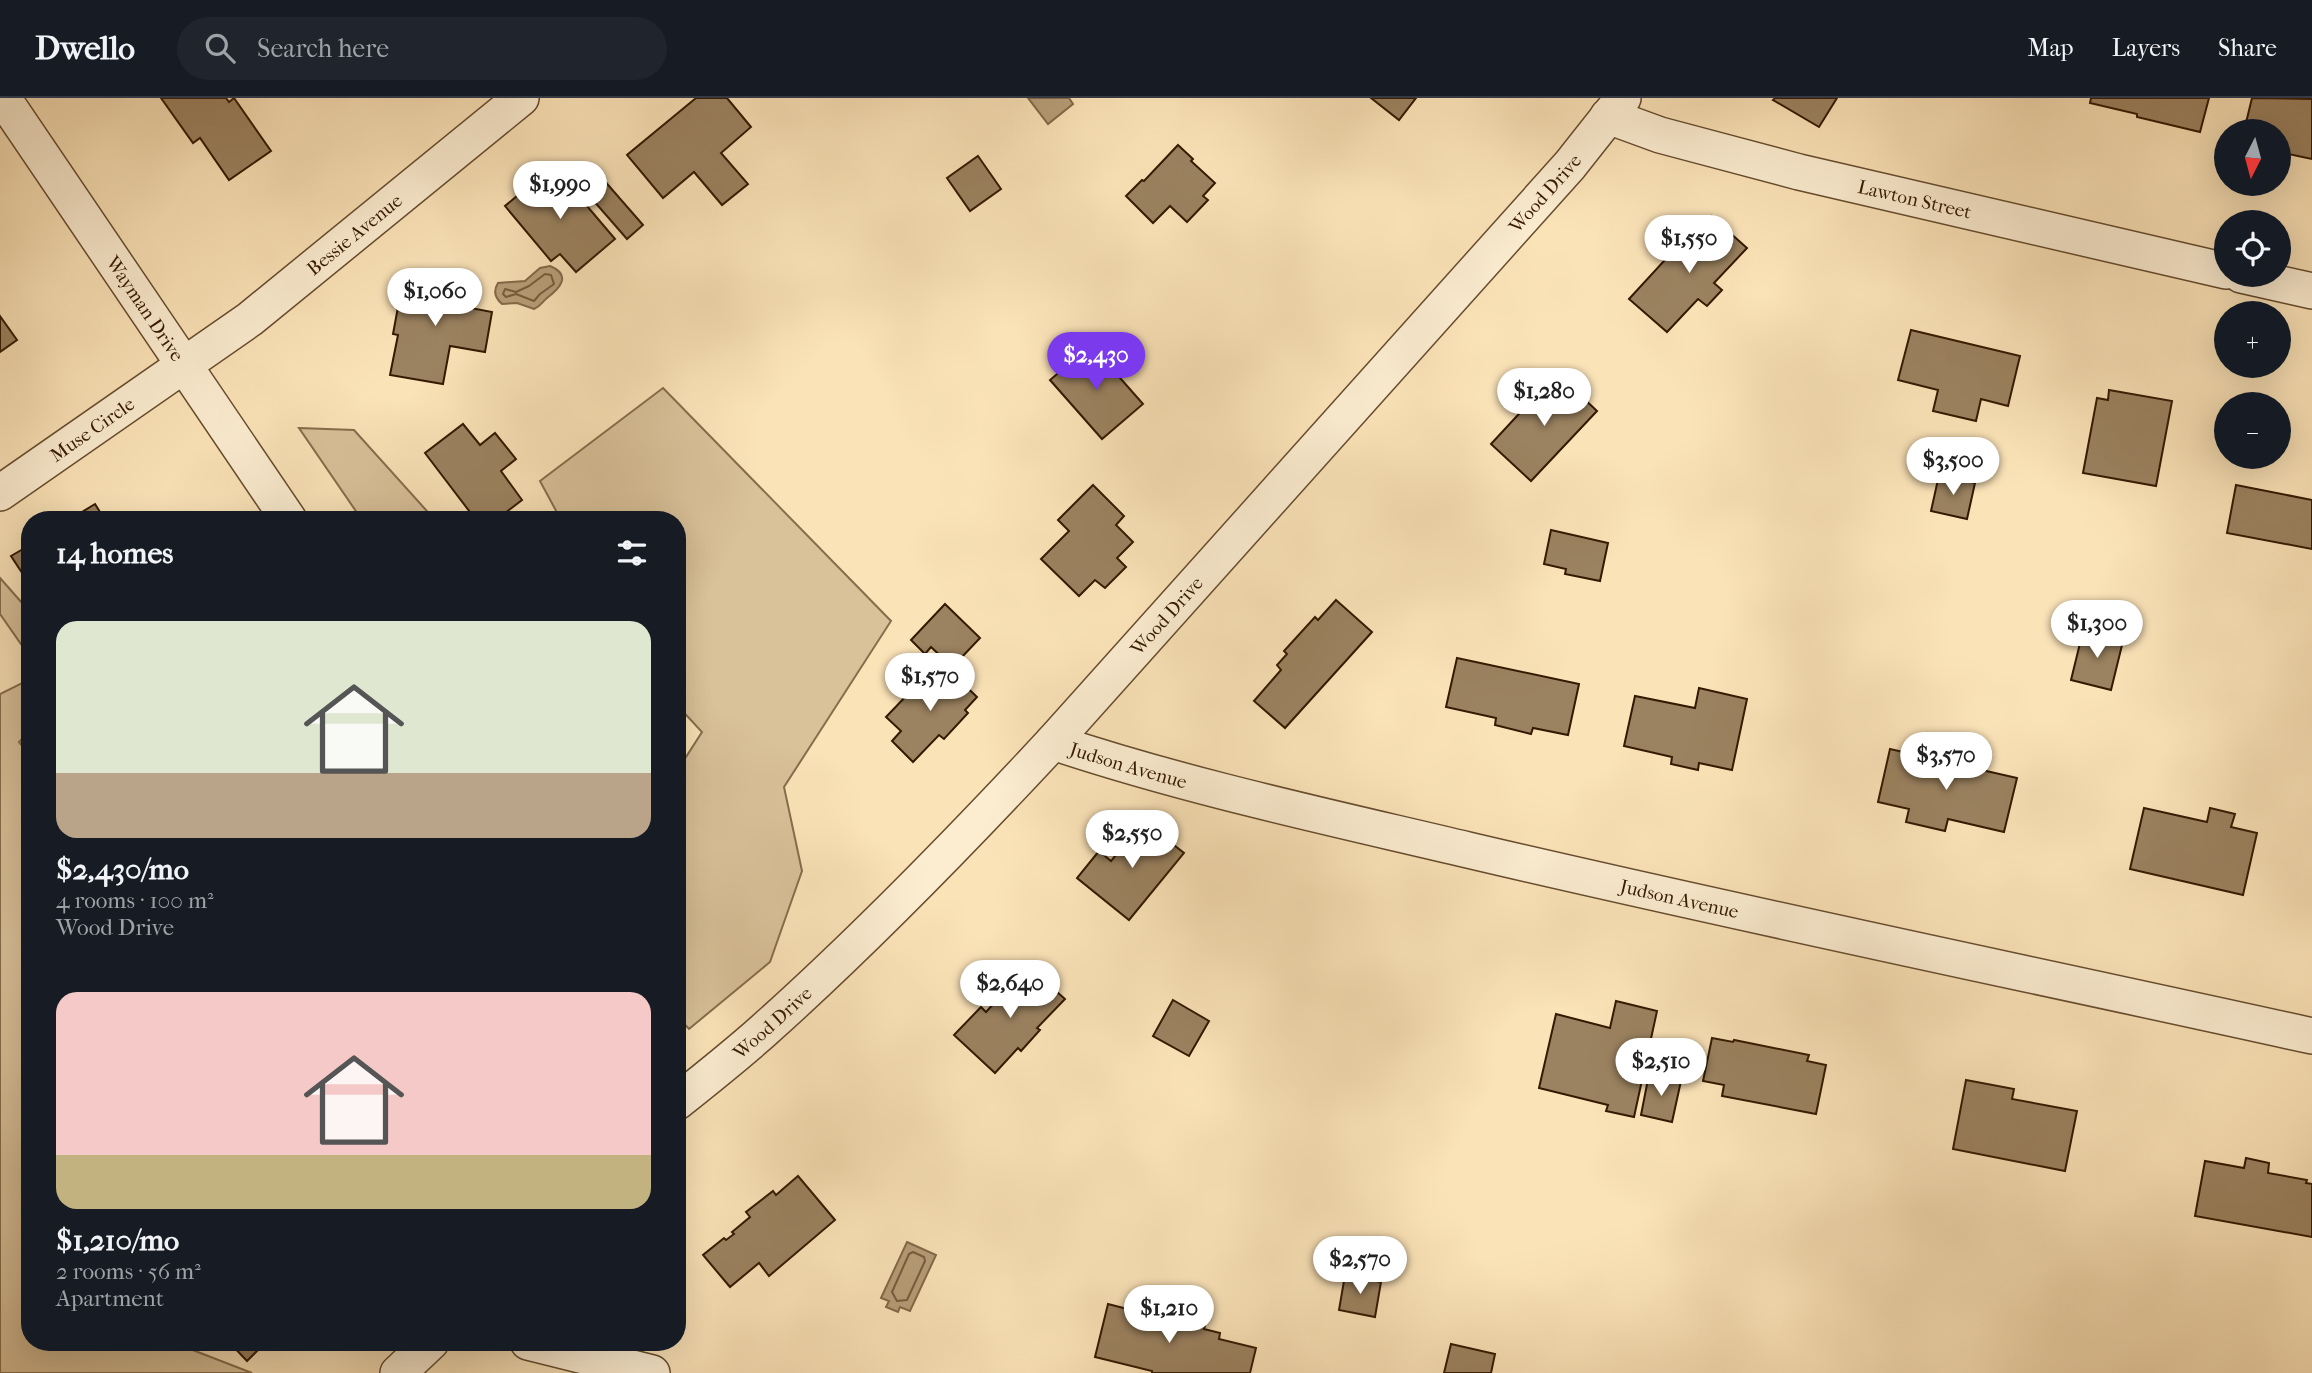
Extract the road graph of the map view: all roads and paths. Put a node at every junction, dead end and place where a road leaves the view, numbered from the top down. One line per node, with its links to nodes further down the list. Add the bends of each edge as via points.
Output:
1 (3, 98): 7 (street, Wayman Drive)
2 (521, 98): 7 (street, Bessie Avenue, via 250,319)
3 (1616, 107): 4 (street, Lawton Street, via 1660,135 1798,172); 10 (street, Wood Drive, via 1570,165)
4 (2214, 268)
5 (2291, 286): 6 (street)
6 (2312, 291)
7 (185, 364): 8 (street, Muse Circle); 9 (street, Wayman Drive)
8 (0, 493)
9 (283, 511)
10 (1053, 742): 11 (street, Judson Avenue, via 1112,762 1578,876); 12 (street, Wood Drive, via 866,936)
11 (2312, 1035)
12 (686, 1095)
13 (421, 1351): 15 (street)
14 (564, 1351): 16 (street)
15 (398, 1373)
16 (652, 1373)

